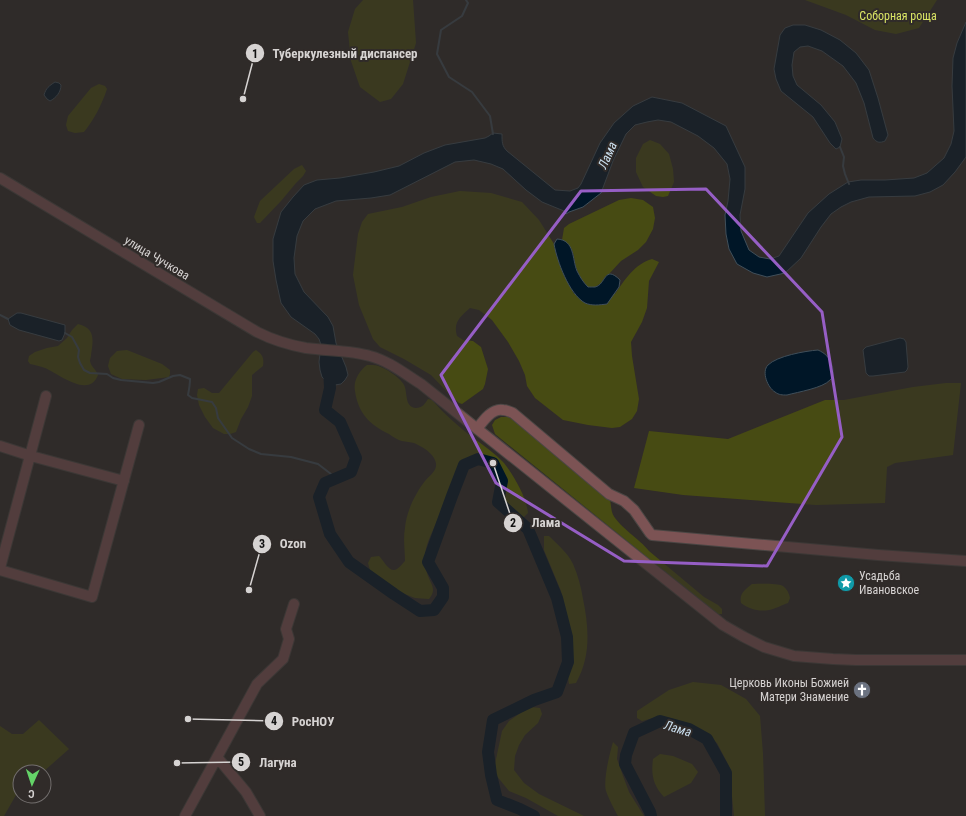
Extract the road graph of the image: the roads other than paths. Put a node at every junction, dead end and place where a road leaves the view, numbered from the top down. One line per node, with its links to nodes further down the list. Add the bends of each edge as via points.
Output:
1 (0, 178): 4 (street, улица Чучкова, via 270,339 307,348 358,353 384,361 421,384)
2 (46, 396): 6 (street)
3 (139, 425): 7 (street)
4 (477, 429): 8 (street, via 494,412 504,410 513,413 609,494 624,501 652,535); 11 (street, улица Чучкова, via 723,625 764,647 807,658)
5 (0, 446): 6 (street)
6 (31, 456): 7 (street); 9 (street)
7 (124, 481): 9 (street, via 92,597)
8 (966, 561)
9 (0, 569)
10 (294, 604): 12 (street, via 286,628 289,639 284,659 257,684)
11 (966, 660)
12 (217, 757): 13 (street); 14 (street, via 246,792)
13 (185, 816)
14 (260, 816)

